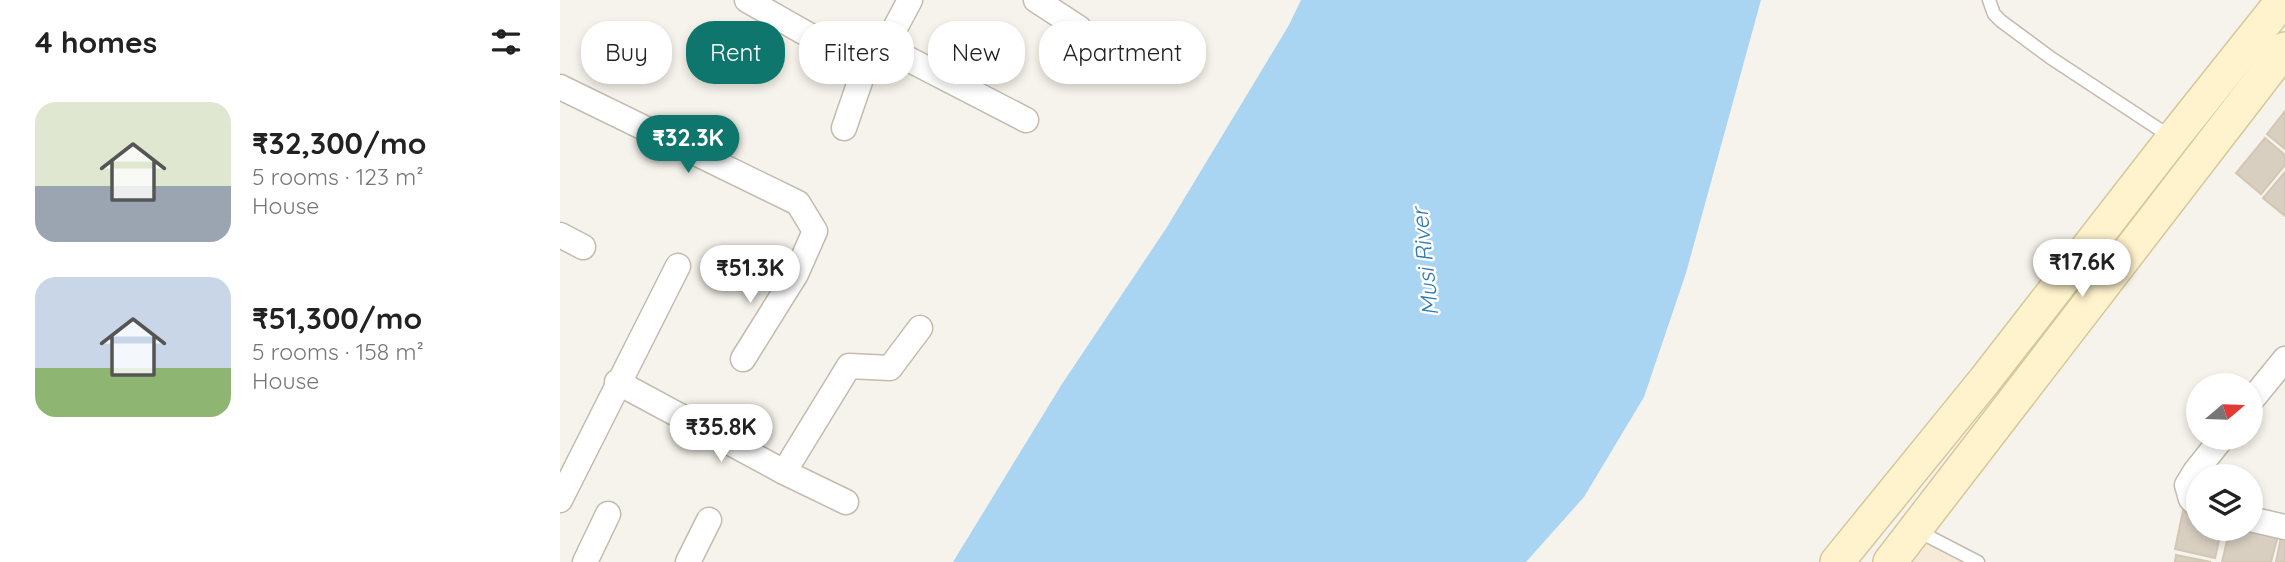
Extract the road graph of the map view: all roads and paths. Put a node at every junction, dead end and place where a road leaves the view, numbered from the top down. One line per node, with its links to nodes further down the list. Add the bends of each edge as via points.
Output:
1 (747, 0): 8 (street)
2 (910, 0): 6 (street)
3 (1036, 0): 7 (street)
4 (1989, 0): 15 (lane, via 2001,21)
5 (2283, 0): 15 (street)
6 (899, 21)
7 (1068, 21)
8 (799, 29)
9 (2285, 49): 33 (street)
10 (914, 62): 13 (street)
11 (859, 84): 14 (street)
12 (560, 87): 20 (street, via 799,203 815,232 796,274)
13 (1026, 120)
14 (844, 128)
15 (2173, 138): 36 (street)
16 (560, 234): 17 (street)
17 (583, 247)
18 (678, 266): 22 (street)
19 (920, 328): 26 (street, via 890,368 849,366)
20 (743, 359)
21 (2285, 359): 23 (street)
22 (617, 383): 26 (street); 27 (street)
23 (2263, 386)
24 (2212, 450): 25 (street)
25 (2201, 464)
26 (784, 472): 28 (street)
27 (560, 500)
28 (846, 502)
29 (608, 514): 34 (street)
30 (709, 520): 35 (street)
31 (2263, 522): 32 (street)
32 (2285, 527)
33 (1915, 530): 37 (street); 38 (lane)
34 (585, 562)
35 (688, 562)
36 (1837, 562)
37 (1890, 562)
38 (1978, 562)

